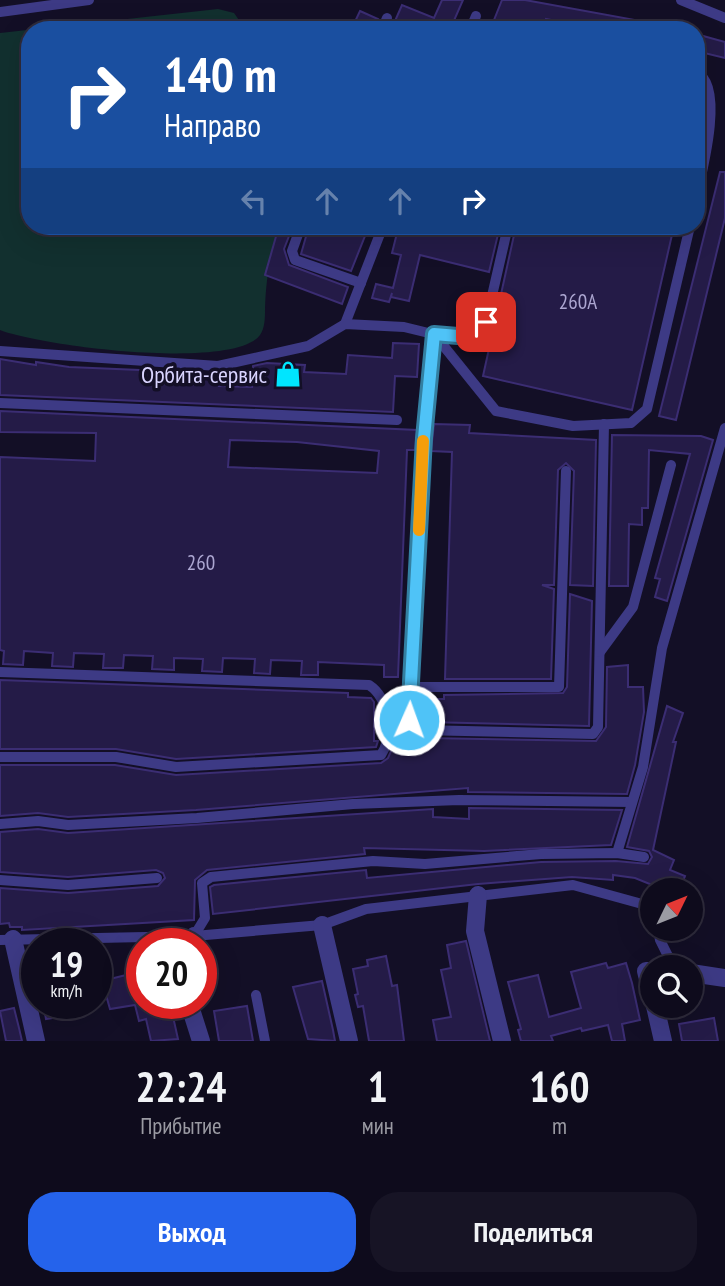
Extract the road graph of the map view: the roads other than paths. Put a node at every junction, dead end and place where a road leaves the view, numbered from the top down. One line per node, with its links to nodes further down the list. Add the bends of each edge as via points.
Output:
1 (89, 0): 3 (lane)
2 (681, 0): 6 (lane)
3 (0, 12)
4 (476, 16): 8 (lane)
5 (387, 18): 7 (lane)
6 (725, 18)
7 (386, 21)
8 (474, 21)
9 (705, 76): 10 (lane, via 716,88 718,106)
10 (705, 160)
11 (298, 235): 15 (lane, via 292,251 295,260)
12 (380, 235): 15 (lane)
13 (506, 235): 17 (lane, via 486,322 470,337)
14 (688, 235): 21 (lane, via 647,409 631,423)
15 (361, 283): 16 (lane)
16 (345, 324): 17 (lane, via 404,327); 18 (lane, via 308,346 218,366)
17 (434, 334): 21 (lane, via 496,411 573,426); 27 (lane)
18 (0, 351)
19 (0, 403): 20 (lane)
20 (397, 420)
21 (604, 424): 25 (lane)
22 (725, 428): 29 (lane, via 662,648 643,767)
23 (671, 465): 25 (lane, via 633,607)
24 (566, 471): 27 (lane, via 559,687)
25 (600, 652): 27 (lane, via 598,727 593,734 419,730 409,720)
26 (0, 672): 28 (lane, via 369,685 378,691 387,709 386,747 381,755 176,767 116,757)
27 (410, 687)
28 (0, 757)
29 (632, 802): 30 (lane, via 459,800 68,825 38,821); 31 (lane)
30 (0, 824)
31 (617, 853): 32 (lane); 38 (lane, via 425,864 373,861 211,877 202,883 205,918)
32 (644, 857)
33 (157, 878): 34 (lane, via 68,885)
34 (0, 880)
35 (478, 895): 36 (lane, via 573,885); 37 (lane, via 366,908); 51 (street, via 475,931)
36 (640, 903)
37 (322, 925): 39 (lane); 50 (street)
38 (200, 928)
39 (217, 937)
40 (6, 940): 41 (lane); 47 (street)
41 (126, 940)
42 (703, 975): 43 (street)
43 (725, 978)
44 (256, 995): 49 (lane)
45 (657, 1018): 52 (street)
46 (194, 1019): 48 (street)
47 (36, 1041)
48 (201, 1041)
49 (265, 1041)
50 (349, 1041)
51 (502, 1041)
52 (663, 1041)

